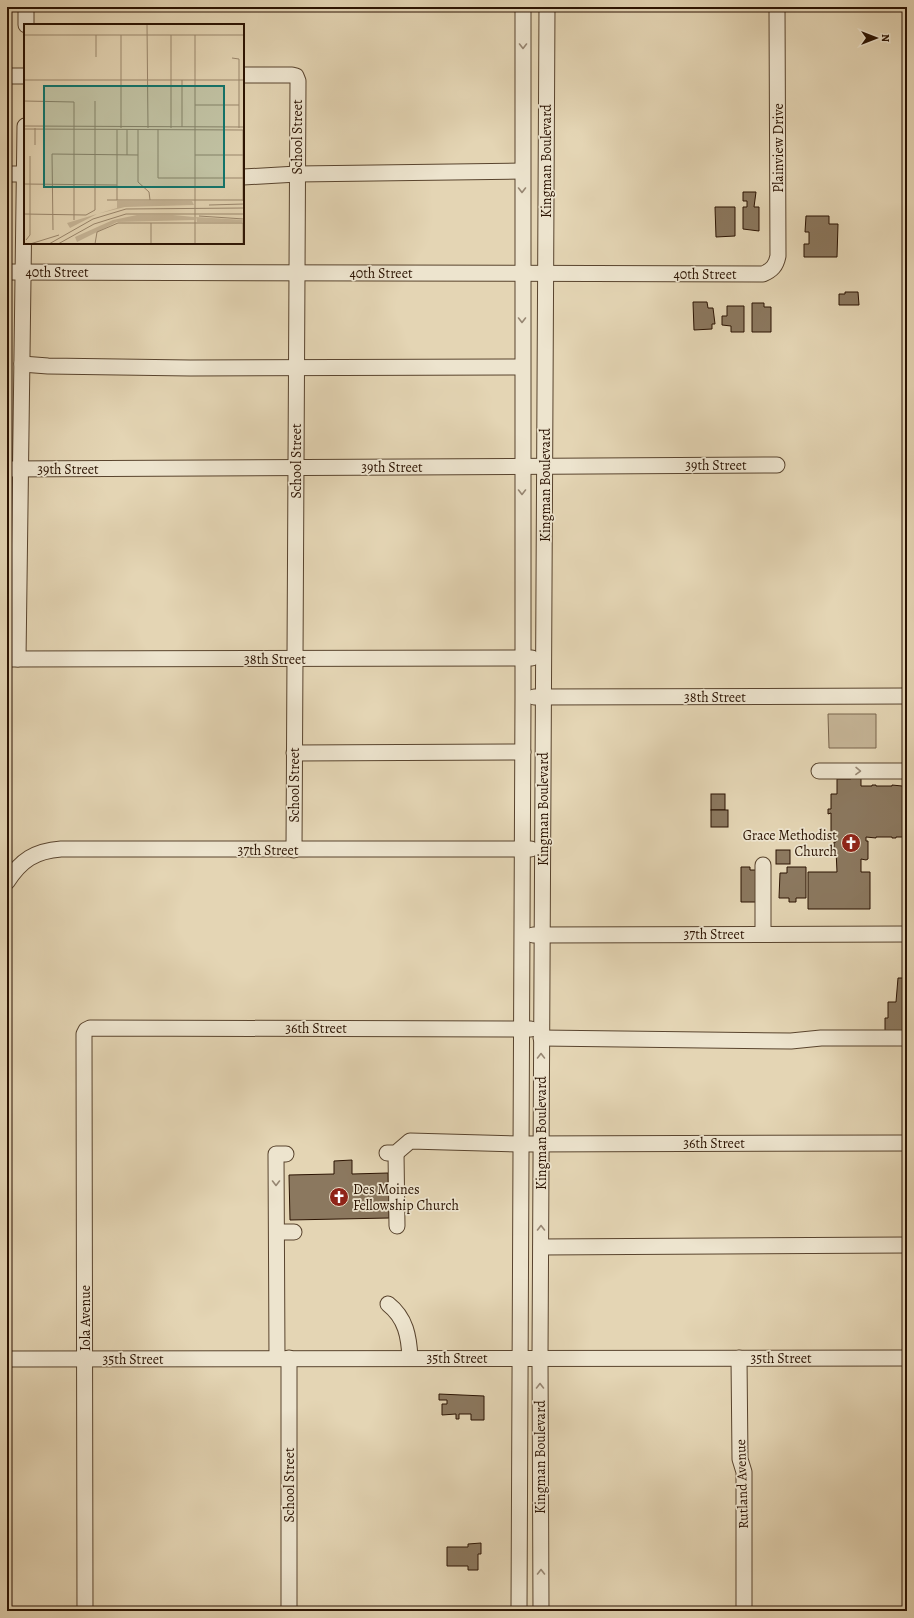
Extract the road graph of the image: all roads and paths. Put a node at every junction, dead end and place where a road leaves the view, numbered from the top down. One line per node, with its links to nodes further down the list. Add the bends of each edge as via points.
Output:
1 (26, 7): 5 (street)
2 (523, 7): 9 (street, Kingman Boulevard, one-way to 9)
3 (547, 7): 19 (street, Kingman Boulevard)
4 (777, 7): 20 (street, Plainview Drive, via 778,256 777,264 772,270)
5 (26, 24)
6 (244, 75): 12 (street, School Street, via 296,76)
7 (7, 76): 8 (street)
8 (24, 76)
9 (522, 171): 12 (street); 18 (street, Kingman Boulevard, one-way to 18)
10 (7, 174): 11 (street)
11 (24, 174)
12 (297, 174): 13 (street); 17 (street, School Street)
13 (244, 177)
14 (24, 244): 16 (street)
15 (7, 272): 16 (street, 40th Street)
16 (24, 272): 17 (street, 40th Street); 21 (street)
17 (297, 273): 18 (street, 40th Street); 23 (street, School Street)
18 (522, 274): 19 (street, 40th Street); 22 (street, Kingman Boulevard, one-way to 22)
19 (546, 274): 20 (street, 40th Street); 26 (street, Kingman Boulevard)
20 (755, 274)
21 (22, 364): 23 (street); 28 (street)
22 (522, 367): 23 (street); 25 (street, Kingman Boulevard)
23 (296, 368): 27 (street, School Street)
24 (776, 465): 26 (street, 39th Street)
25 (522, 466): 26 (street, 39th Street); 27 (street, 39th Street); 30 (street, Kingman Boulevard, one-way to 30)
26 (545, 466): 31 (street, Kingman Boulevard)
27 (296, 467): 28 (street, 39th Street); 29 (street, School Street)
28 (14, 469): 32 (street)
29 (295, 658): 30 (street, 38th Street); 32 (street, 38th Street); 37 (street, School Street)
30 (523, 658): 31 (street, 38th Street); 34 (street, Kingman Boulevard)
31 (544, 658): 35 (street, Kingman Boulevard)
32 (12, 659)
33 (907, 696): 35 (street, 38th Street)
34 (523, 697): 35 (street, 38th Street); 36 (street, Kingman Boulevard)
35 (543, 697): 41 (street, Kingman Boulevard)
36 (523, 752): 37 (street); 40 (street, Kingman Boulevard)
37 (294, 753): 42 (street, School Street)
38 (819, 771): 39 (street, one-way to 39)
39 (907, 771)
40 (522, 849): 41 (street, 37th Street); 42 (street, 37th Street); 47 (street, Kingman Boulevard)
41 (542, 849): 48 (street, Kingman Boulevard)
42 (294, 850): 44 (street, 37th Street, via 48,850 30,856 16,868)
43 (763, 865): 45 (street)
44 (7, 882)
45 (763, 934): 46 (street, 37th Street); 48 (street, 37th Street)
46 (907, 934)
47 (522, 935): 48 (street, 37th Street); 50 (street, Kingman Boulevard)
48 (542, 935): 51 (street, Kingman Boulevard)
49 (90, 1028): 50 (street, 36th Street); 70 (street, Iola Avenue, via 84,1034)
50 (521, 1029): 51 (street, 36th Street); 54 (street, Kingman Boulevard)
51 (542, 1033): 52 (street, 36th Street, via 791,1041 821,1038); 55 (street, Kingman Boulevard, one-way to 51)
52 (907, 1038)
53 (907, 1143): 55 (street, 36th Street)
54 (520, 1144): 55 (street, 36th Street); 57 (street, 36th Street, via 410,1141 392,1153); 65 (street, Kingman Boulevard)
55 (541, 1144): 61 (street, Kingman Boulevard, one-way to 55)
56 (286, 1154): 58 (street, School Street, one-way to 58, via 276,1154)
57 (397, 1226)
58 (277, 1232): 59 (street); 63 (street, School Street)
59 (294, 1232)
60 (907, 1245): 61 (street)
61 (541, 1247): 66 (street, Kingman Boulevard)
62 (388, 1304): 64 (street, via 404,1322 409,1338)
63 (283, 1358): 64 (street, 35th Street); 70 (street, 35th Street); 72 (street, School Street)
64 (410, 1358): 65 (street, 35th Street)
65 (519, 1358): 66 (street, 35th Street); 73 (street, Kingman Boulevard)
66 (540, 1358): 67 (street, 35th Street); 74 (street, Kingman Boulevard, one-way to 66)
67 (739, 1358): 68 (street, 35th Street); 75 (street, Rutland Avenue, via 740,1459 744,1472)
68 (907, 1358)
69 (7, 1359): 70 (street, 35th Street)
70 (85, 1359): 71 (street, Iola Avenue)
71 (85, 1611)
72 (289, 1611)
73 (519, 1611)
74 (541, 1611)
75 (744, 1611)

